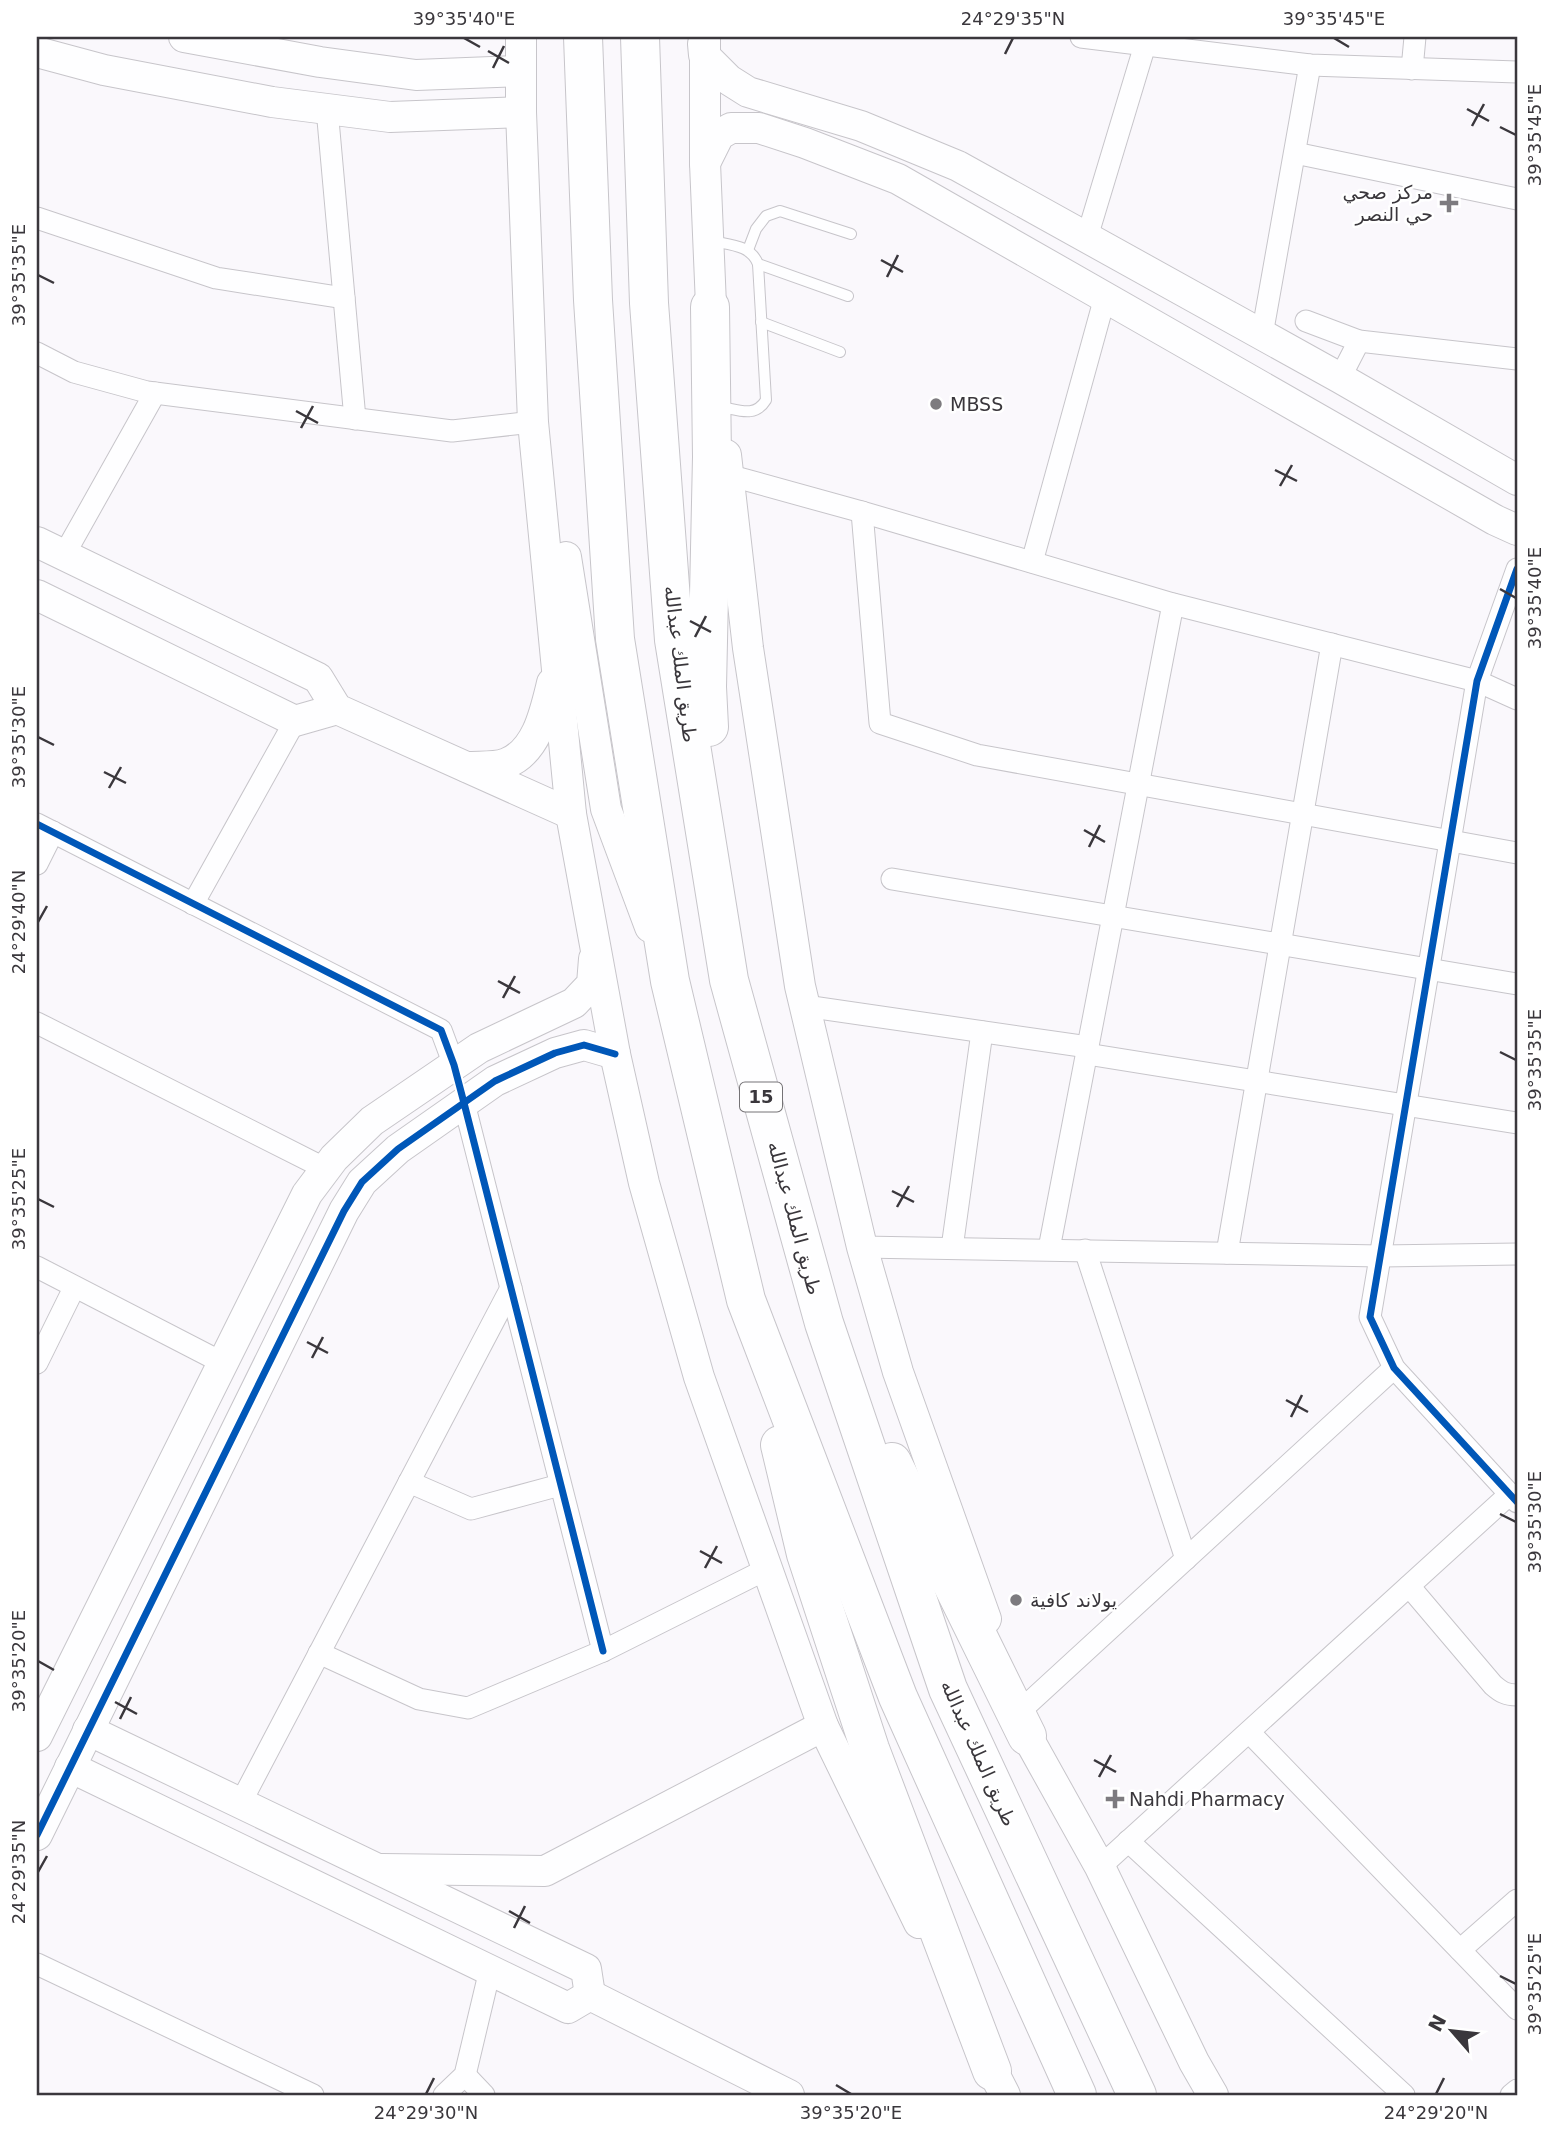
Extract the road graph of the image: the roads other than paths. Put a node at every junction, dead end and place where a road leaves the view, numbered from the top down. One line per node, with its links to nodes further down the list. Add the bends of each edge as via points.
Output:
1 (184, 37): 12 (main road, via 416,75)
2 (521, 37): 12 (main road)
3 (583, 37): 74 (highway, via 593,300 615,639)
4 (640, 37): 73 (highway, طريق الملك عبدالله / 15, via 649,303 674,640)
5 (1081, 37): 8 (street)
6 (1415, 37): 11 (street)
7 (704, 43): 16 (main road, via 729,80 748,92); 18 (main road)
8 (1145, 45): 10 (street); 23 (street)
9 (37, 52): 14 (main road, via 104,70)
10 (1310, 65): 11 (street); 17 (street)
11 (1412, 69): 13 (street)
12 (520, 72): 15 (main road)
13 (1517, 72)
14 (327, 109): 15 (main road, via 390,117); 29 (street)
15 (521, 112): 42 (main road)
16 (870, 130): 19 (main road); 23 (main road, via 958,166)
17 (1295, 153): 20 (street); 33 (street)
18 (705, 163): 19 (main road, via 719,135 731,128 759,128); 24 (main road)
19 (856, 164): 28 (main road, via 898,179)
20 (1517, 199)
21 (37, 218): 29 (street, via 216,278)
22 (850, 234): 25 (lane, via 780,211 766,216)
23 (1087, 237): 33 (main road)
24 (708, 241): 25 (lane); 30 (main road)
25 (748, 250): 26 (lane)
26 (758, 264): 27 (lane); 32 (lane)
27 (848, 296)
28 (1105, 297): 46 (main road); 49 (street)
29 (344, 298): 41 (street)
30 (710, 307): 40 (main road); 73 (highway, via 707,687)
31 (1306, 321): 34 (street)
32 (761, 322): 35 (lane); 40 (lane, via 765,400 753,412)
33 (1262, 335): 38 (main road)
34 (1359, 341): 37 (street); 38 (street)
35 (839, 352)
36 (37, 354): 39 (street, via 74,372)
37 (1517, 359)
38 (1340, 378): 44 (main road)
39 (155, 393): 41 (street); 48 (street)
40 (721, 407): 43 (main road)
41 (355, 419): 42 (street, via 452,431)
42 (533, 422): 54 (main road); 74 (main road, via 556,487 606,809)
43 (728, 475): 45 (street); 76 (main road, via 748,648)
44 (1517, 480)
45 (862, 512): 49 (street); 60 (street, via 880,723 977,755)
46 (1517, 530)
47 (37, 542): 48 (main road)
48 (64, 555): 57 (main road, via 318,678)
49 (1032, 562): 52 (street)
50 (1517, 569): 55 (street)
51 (37, 595): 58 (main road)
52 (1173, 604): 53 (street); 60 (street)
53 (1332, 644): 55 (street); 62 (street)
54 (557, 666): 59 (main road, via 544,718 525,752 505,764); 61 (main road)
55 (1477, 681): 56 (street); 64 (street)
56 (1517, 699)
57 (337, 709): 58 (main road); 59 (main road)
58 (295, 721): 68 (street)
59 (466, 767): 61 (main road)
60 (1138, 784): 62 (street); 69 (street)
61 (571, 814): 71 (main road)
62 (1303, 814): 64 (street); 70 (street)
63 (45, 828): 66 (street); 68 (street)
64 (1450, 841): 65 (street); 72 (street)
65 (1517, 852)
66 (37, 864)
67 (892, 879): 69 (street)
68 (192, 904): 81 (street, via 442,1030)
69 (1113, 916): 70 (street); 79 (street)
70 (1280, 944): 72 (street); 82 (street)
71 (594, 947): 80 (main road); 81 (main road, via 593,984 574,1003 479,1048)
72 (1429, 969): 75 (street); 84 (street)
73 (729, 980): 98 (highway, طريق الملك عبدالله / 15)
74 (670, 982): 97 (highway)
75 (1517, 984)
76 (805, 1006): 78 (street); 87 (main road)
77 (37, 1023): 86 (street)
78 (982, 1032): 79 (street); 88 (street)
79 (1087, 1051): 82 (street); 90 (street)
80 (615, 1054): 83 (main road, via 584,1045 555,1053); 106 (main road, via 699,1377)
81 (454, 1065): 83 (main road); 86 (main road, via 372,1121)
82 (1257, 1081): 84 (street); 92 (street)
83 (464, 1103): 96 (street); 114 (main road, via 398,1149 362,1182 344,1211)
84 (1406, 1105): 85 (street); 93 (street)
85 (1517, 1123)
86 (326, 1169): 100 (main road, via 307,1194)
87 (862, 1247): 88 (street); 112 (main road, via 898,1372)
88 (952, 1248): 90 (street)
89 (1516, 1249): 93 (street)
90 (1049, 1250): 91 (street)
91 (1085, 1250): 92 (street); 105 (street)
92 (1227, 1253): 93 (street)
93 (1381, 1256): 101 (street, via 1370,1317)
94 (37, 1267): 95 (street)
95 (74, 1287): 99 (street); 100 (street)
96 (511, 1288): 102 (street); 103 (street)
97 (746, 1300): 129 (highway, via 806,1555 870,1749); 135 (highway, via 898,1697)
98 (824, 1323): 112 (highway); 136 (highway, طريق الملك عبدالله / 15, via 948,1689)
99 (37, 1363)
100 (223, 1363): 111 (main road)
101 (1394, 1368): 104 (street); 105 (street)
102 (409, 1482): 103 (street, via 471,1509); 109 (street)
103 (560, 1485): 108 (street)
104 (1514, 1499): 107 (street)
105 (1186, 1559): 112 (street)
106 (767, 1569): 108 (street); 113 (main road)
107 (1409, 1586): 110 (street, via 1493,1685 1500,1692); 115 (street)
108 (603, 1651): 109 (street, via 468,1708 419,1699)
109 (319, 1653): 117 (street)
110 (1517, 1695)
111 (41, 1717)
112 (1023, 1724): 120 (main road)
113 (823, 1726): 121 (main road, via 545,1871); 129 (main road)
114 (88, 1730): 116 (main road); 117 (main road)
115 (1249, 1732): 119 (street); 123 (street)
116 (70, 1767): 118 (main road); 125 (main road)
117 (240, 1804): 121 (main road)
118 (37, 1835)
119 (1128, 1841): 120 (street); 138 (street)
120 (1100, 1867): 137 (main road)
121 (374, 1869): 126 (main road, via 586,1969)
122 (1517, 1900): 123 (street)
123 (1460, 1950): 127 (street)
124 (37, 1964): 131 (street)
125 (489, 1970): 126 (main road, via 568,2008); 128 (street)
126 (590, 1995): 134 (main road)
127 (1517, 2009)
128 (465, 2075): 132 (street); 133 (street)
129 (999, 2083)
130 (1517, 2090): 139 (street)
131 (313, 2095)
132 (444, 2095)
133 (484, 2095)
134 (789, 2095)
135 (1077, 2095)
136 (1137, 2095)
137 (1213, 2095)
138 (1405, 2095)
139 (1511, 2095)

